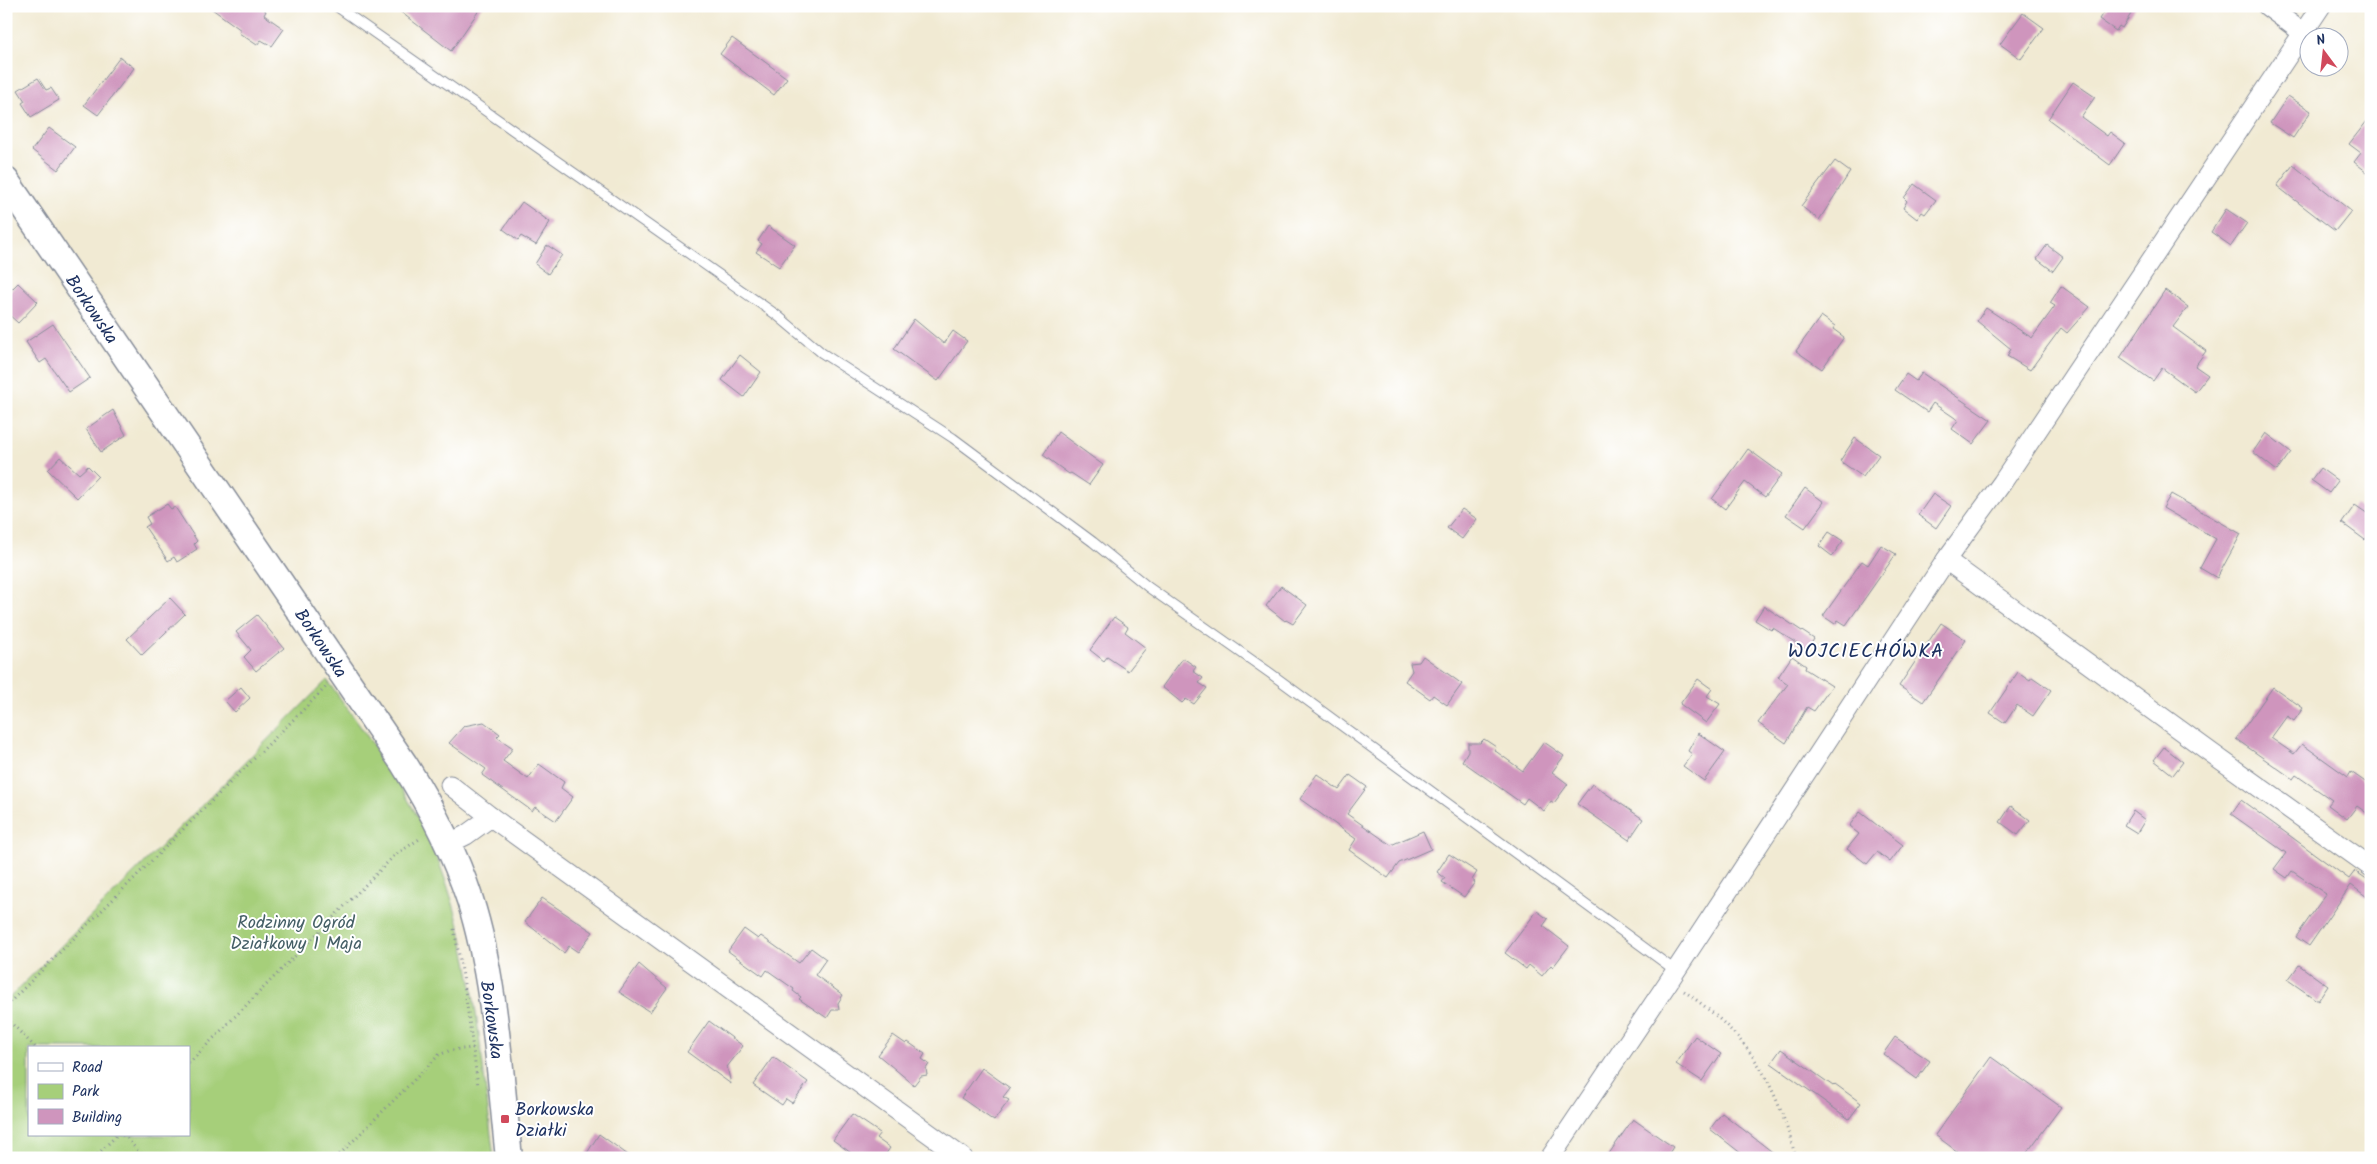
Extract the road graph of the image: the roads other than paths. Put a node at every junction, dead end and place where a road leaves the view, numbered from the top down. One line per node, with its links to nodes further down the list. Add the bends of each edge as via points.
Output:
1 (336, 6): 13 (lane, via 778,316 822,353 953,438)
2 (2267, 6): 5 (street)
3 (2321, 6): 4 (street)
4 (2307, 28)
5 (2300, 30)
6 (2300, 39): 8 (street)
7 (6, 181): 11 (street, Borkowska, via 333,680 415,782 432,809)
8 (1946, 560): 12 (street); 13 (street)
9 (450, 785): 10 (street)
10 (491, 817): 11 (street, via 466,835); 15 (street)
11 (437, 845): 14 (street, Borkowska, via 468,895 480,942)
12 (2371, 867)
13 (1672, 976): 16 (street)
14 (509, 1158)
15 (963, 1158)
16 (1550, 1158)

